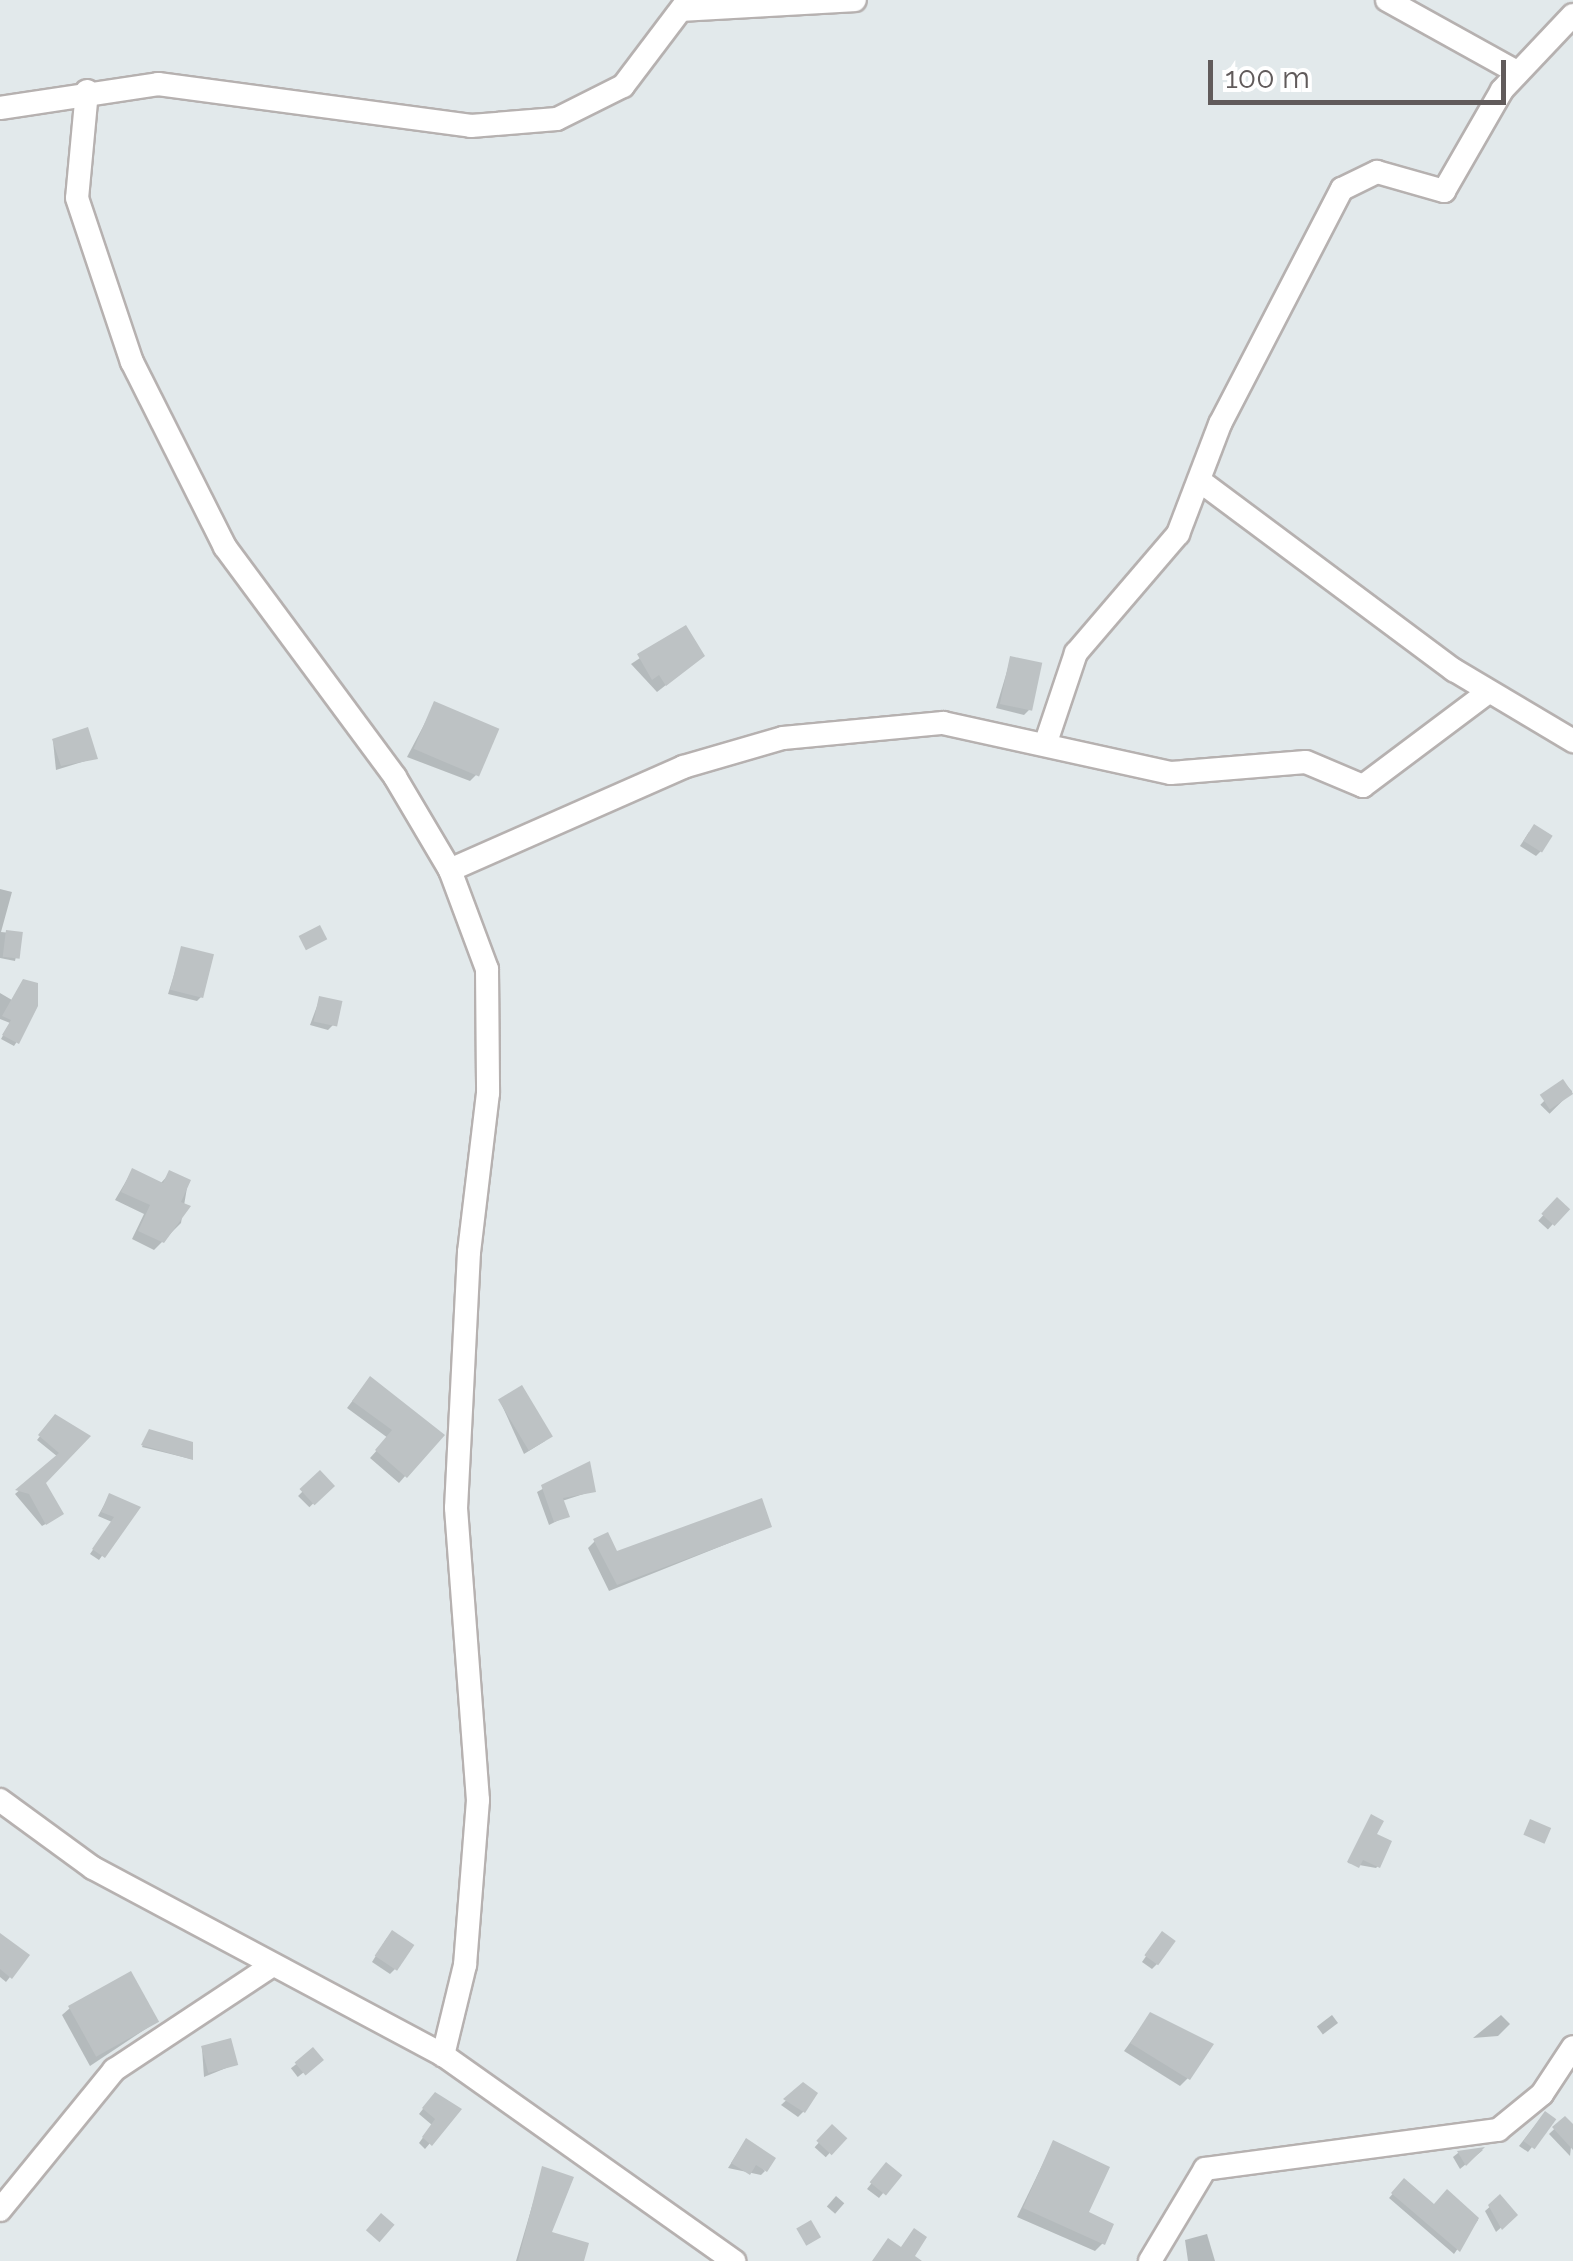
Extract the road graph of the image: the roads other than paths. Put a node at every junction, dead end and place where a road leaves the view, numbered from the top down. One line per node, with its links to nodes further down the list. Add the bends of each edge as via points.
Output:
1 (855, 0): 3 (street)
2 (1387, 0): 5 (street)
3 (685, 5): 6 (street, via 650,59 596,107 508,126 217,87)
4 (1573, 15): 5 (street)
5 (1517, 72): 8 (street, via 1444,191 1377,172 1342,189)
6 (87, 90): 7 (street); 12 (street, via 77,198 132,362 225,548 395,777)
7 (0, 108)
8 (1200, 480): 9 (street); 11 (street, via 1160,564 1076,653)
9 (1487, 693): 10 (street); 11 (street, via 1363,786 1306,762 1171,773)
10 (1573, 740)
11 (1046, 742): 12 (street, via 943,723 783,738 684,767)
12 (450, 870): 16 (street, via 482,941 491,1002 456,1508 478,1800 465,1965)
13 (0, 1800): 14 (street, via 93,1868)
14 (268, 1968): 16 (street); 17 (street, via 114,2070)
15 (1573, 2047): 19 (street, via 1542,2094 1498,2130 1205,2169)
16 (443, 2054): 18 (street)
17 (0, 2210)
18 (734, 2261)
19 (1150, 2261)

